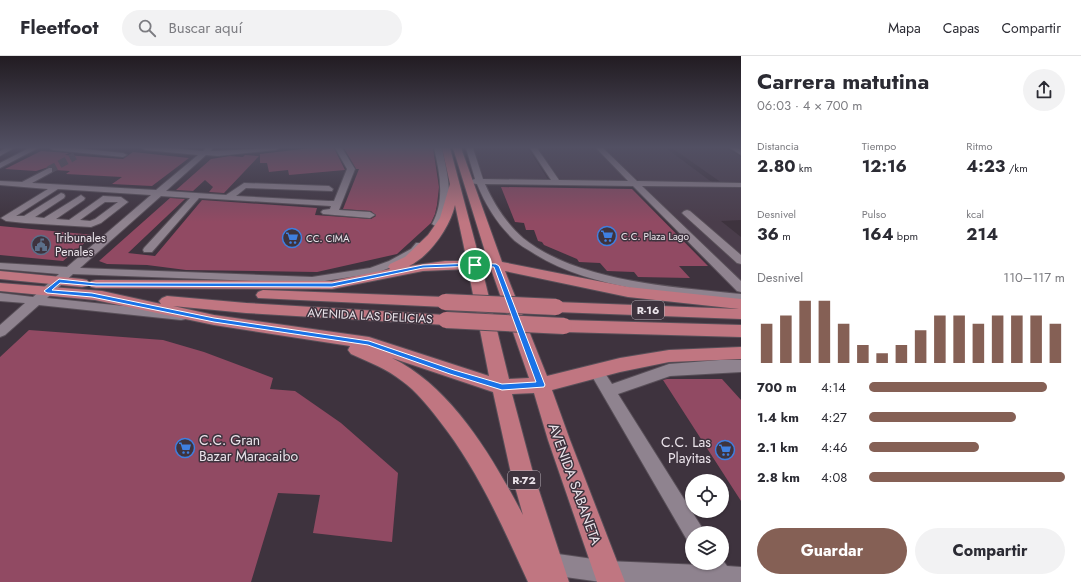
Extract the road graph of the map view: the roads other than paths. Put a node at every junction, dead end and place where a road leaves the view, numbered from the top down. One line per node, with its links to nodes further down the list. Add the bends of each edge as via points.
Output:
1 (44, 173): 16 (street)
2 (182, 173): 20 (street)
3 (350, 173): 28 (street, via 348,183)
4 (443, 173): 43 (street, via 441,217 431,234 415,251 372,271 312,280)
5 (453, 173): 10 (main road, R-72)
6 (465, 173): 11 (main road, AVENIDA SABANETA)
7 (478, 173): 12 (street)
8 (550, 173): 13 (street)
9 (625, 173): 15 (street)
10 (455, 181): 40 (main road, R-72); 45 (main road, via 446,218 433,238 410,260)
11 (468, 181): 12 (street); 42 (main road, AVENIDA SABANETA)
12 (481, 181): 13 (street); 52 (street, via 489,202 514,235 557,261 610,280 673,291)
13 (557, 183): 15 (street)
14 (1, 184): 16 (street)
15 (637, 184): 17 (street); 48 (street)
16 (22, 185): 19 (street)
17 (741, 185)
18 (329, 189): 24 (street, via 244,185)
19 (43, 191): 20 (street, via 56,187); 21 (street); 31 (street); 35 (street, via 6,218)
20 (158, 194): 22 (street); 43 (street)
21 (61, 196): 23 (street); 35 (street)
22 (196, 196): 24 (street); 38 (street)
23 (81, 198): 25 (street); 36 (street)
24 (228, 198): 26 (street)
25 (103, 199): 37 (street); 37 (street, via 124,202 95,223)
26 (270, 201): 27 (street); 30 (street)
27 (297, 202): 29 (street); 30 (street, via 289,207)
28 (337, 203): 29 (street); 32 (street)
29 (307, 207): 30 (street); 32 (street)
30 (290, 210)
31 (0, 212)
32 (334, 212): 34 (street)
33 (687, 212): 39 (street)
34 (370, 215)
35 (25, 220): 36 (street)
36 (46, 221): 37 (street)
37 (70, 223)
38 (148, 250)
39 (741, 261)
40 (475, 265): 42 (main road); 45 (main road, via 423,266); 62 (main road, R-72)
41 (0, 266): 43 (street)
42 (496, 266): 53 (main road, via 628,292); 63 (main road, AVENIDA SABANETA)
43 (70, 271): 46 (street)
44 (0, 275): 46 (main road, AVENIDA LAS DELICIAS / R-16)
45 (375, 276): 49 (main road, via 332,285)
46 (59, 281): 49 (main road, AVENIDA LAS DELICIAS / R-16); 50 (street)
47 (0, 287): 50 (main road, AVENIDA LAS DELICIAS / R-16)
48 (741, 288)
49 (94, 290): 50 (main road, AVENIDA LAS DELICIAS / R-16); 54 (main road, AVENIDA LAS DELICIAS / R-16, bridge); 55 (main road); 56 (main road, AVENIDA LAS DELICIAS / R-16, bridge, via 246,308 564,326)
50 (42, 296): 51 (street, AVENIDA LAS DELICIAS / R-16); 55 (street, AVENIDA LAS DELICIAS / R-16); 57 (street)
51 (0, 297)
52 (741, 298)
53 (741, 304)
54 (741, 314)
55 (214, 320): 58 (main road)
56 (741, 331)
57 (0, 332)
58 (306, 333): 62 (main road, via 369,343 452,372); 67 (main road, via 377,357 415,381 452,421)
59 (741, 353): 61 (main road, via 669,356)
60 (741, 366): 64 (street, via 669,370)
61 (596, 371): 63 (main road); 64 (street)
62 (500, 382): 63 (main road); 67 (main road, R-72)
63 (541, 385): 68 (main road, AVENIDA SABANETA)
64 (608, 391): 65 (street)
65 (690, 526)
66 (725, 573): 68 (street)
67 (549, 576): 68 (street)
68 (609, 577)

